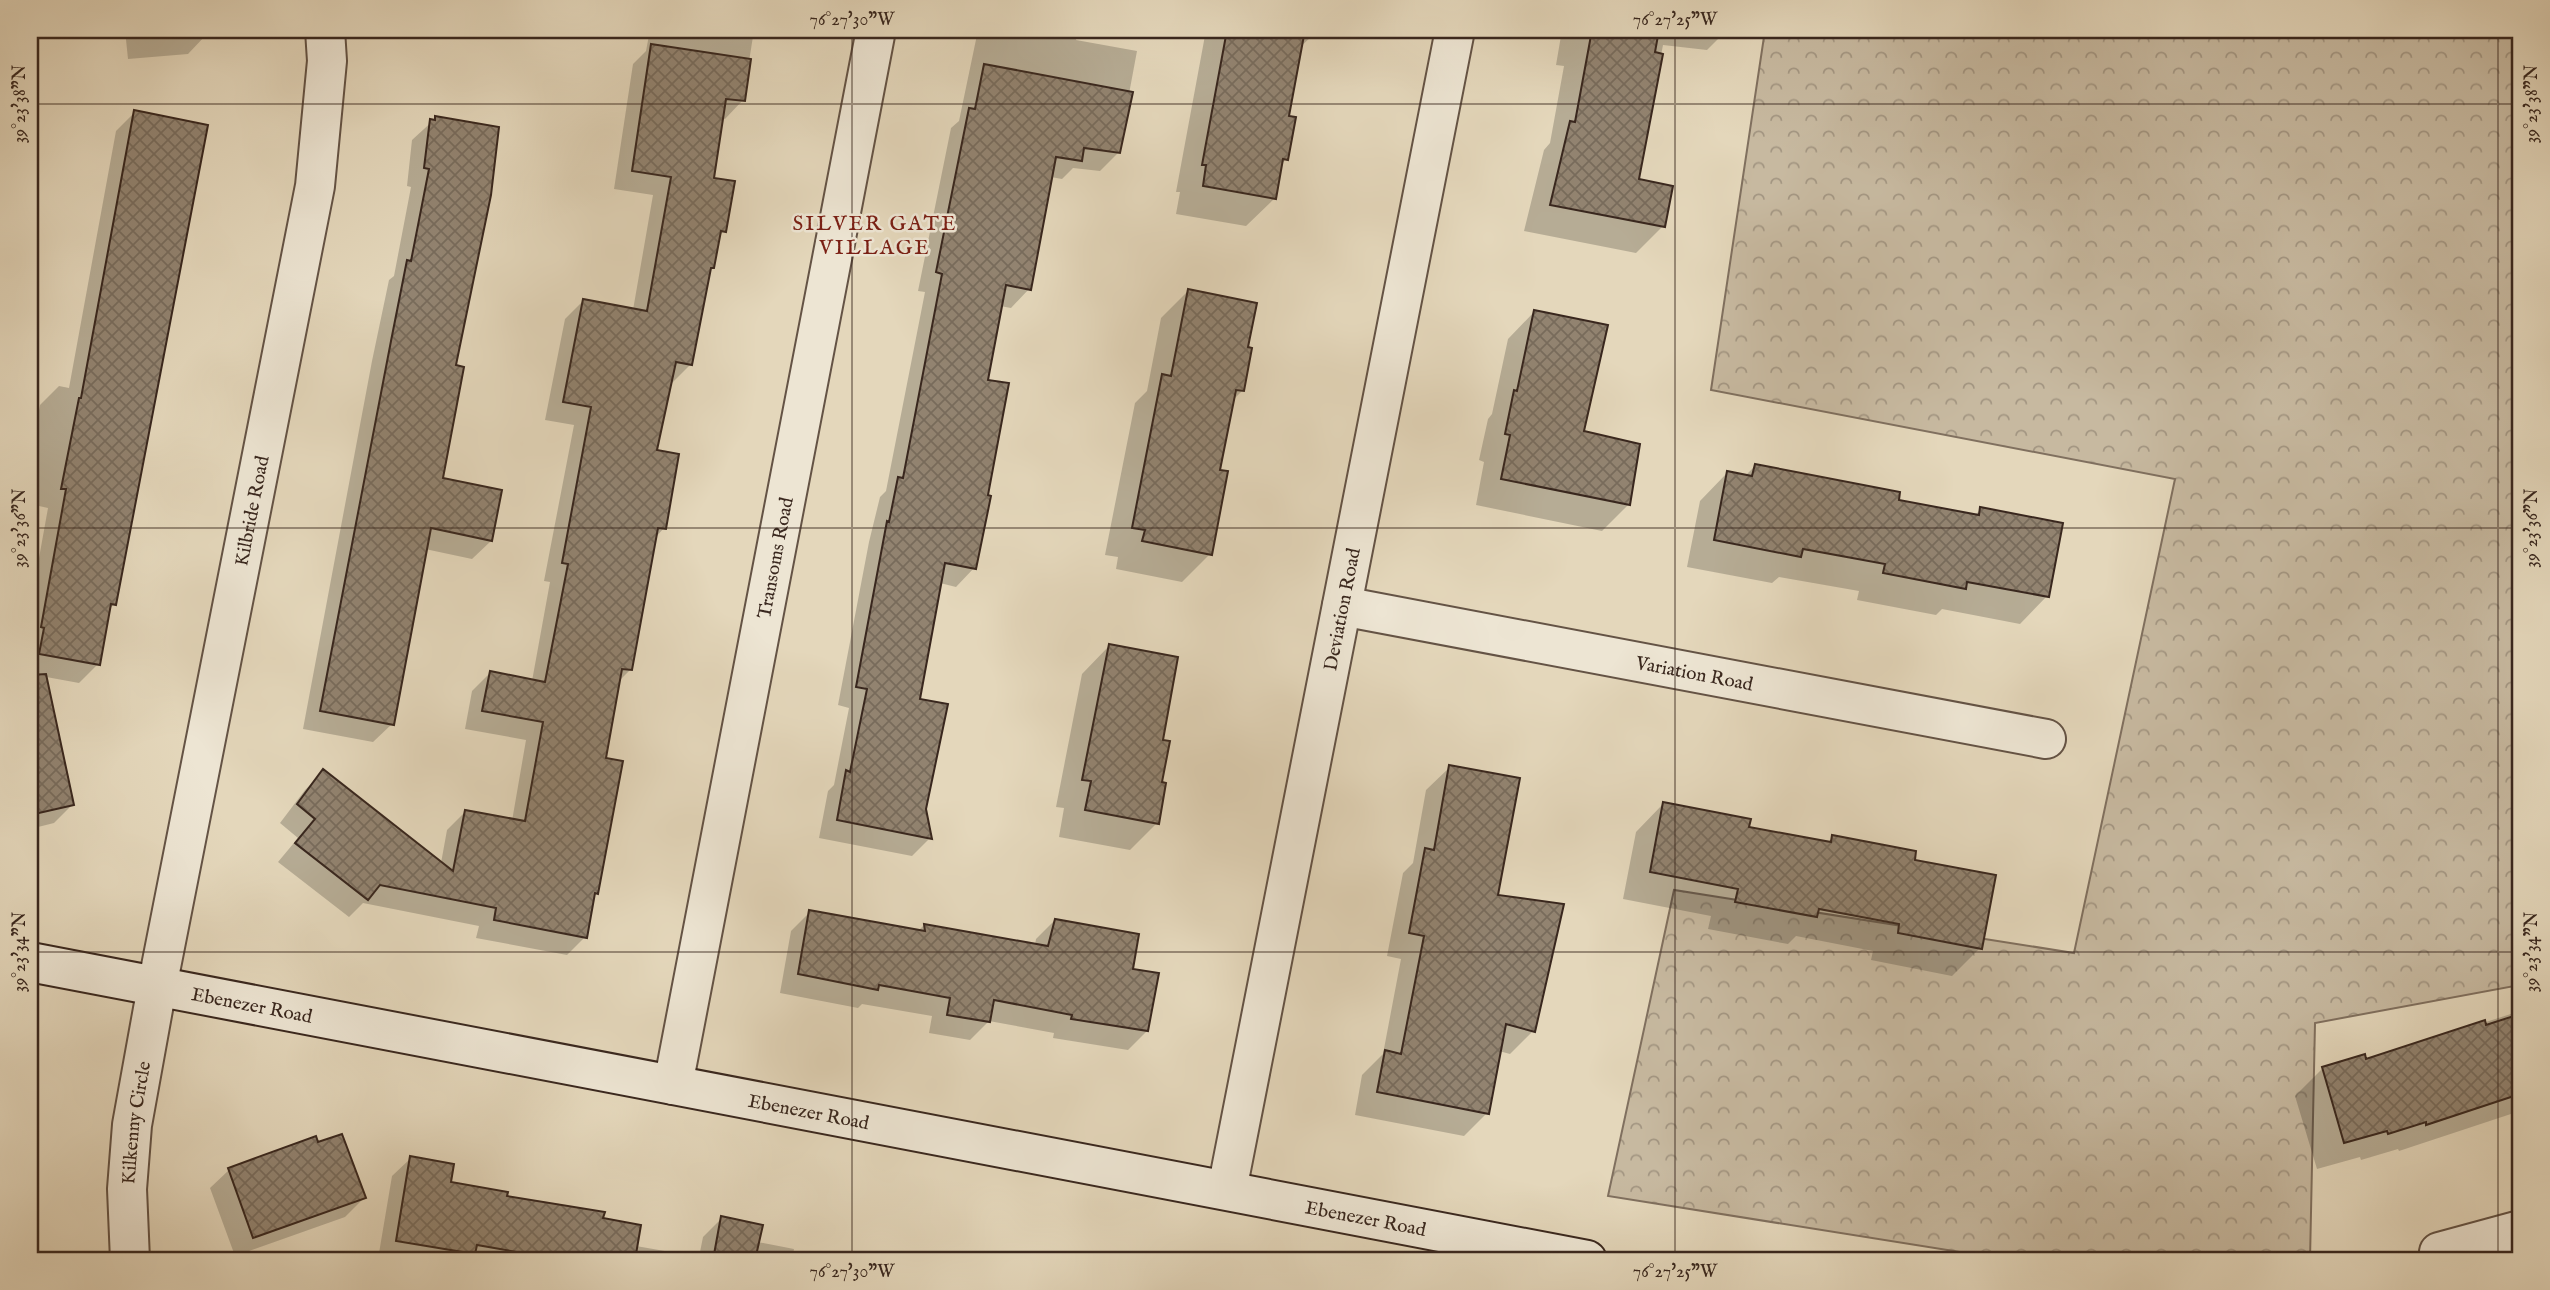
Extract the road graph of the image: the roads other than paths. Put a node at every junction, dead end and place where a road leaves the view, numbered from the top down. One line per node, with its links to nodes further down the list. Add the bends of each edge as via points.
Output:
1 (325, 30): 7 (street, Kilbride Road, via 326,74 315,186)
2 (876, 30): 8 (street, Transoms Road)
3 (1454, 30): 4 (street, Deviation Road)
4 (1342, 606): 5 (street, Variation Road); 9 (street, Deviation Road)
5 (2046, 739)
6 (30, 962): 7 (street, Ebenezer Road)
7 (157, 987): 8 (street, Ebenezer Road); 12 (street, Kilkenny Circle, via 132,1125 127,1189)
8 (673, 1085): 9 (street, Ebenezer Road)
9 (1227, 1190): 13 (street, Ebenezer Road)
10 (2520, 1230): 11 (street)
11 (2439, 1252)
12 (130, 1260)
13 (1587, 1260)

